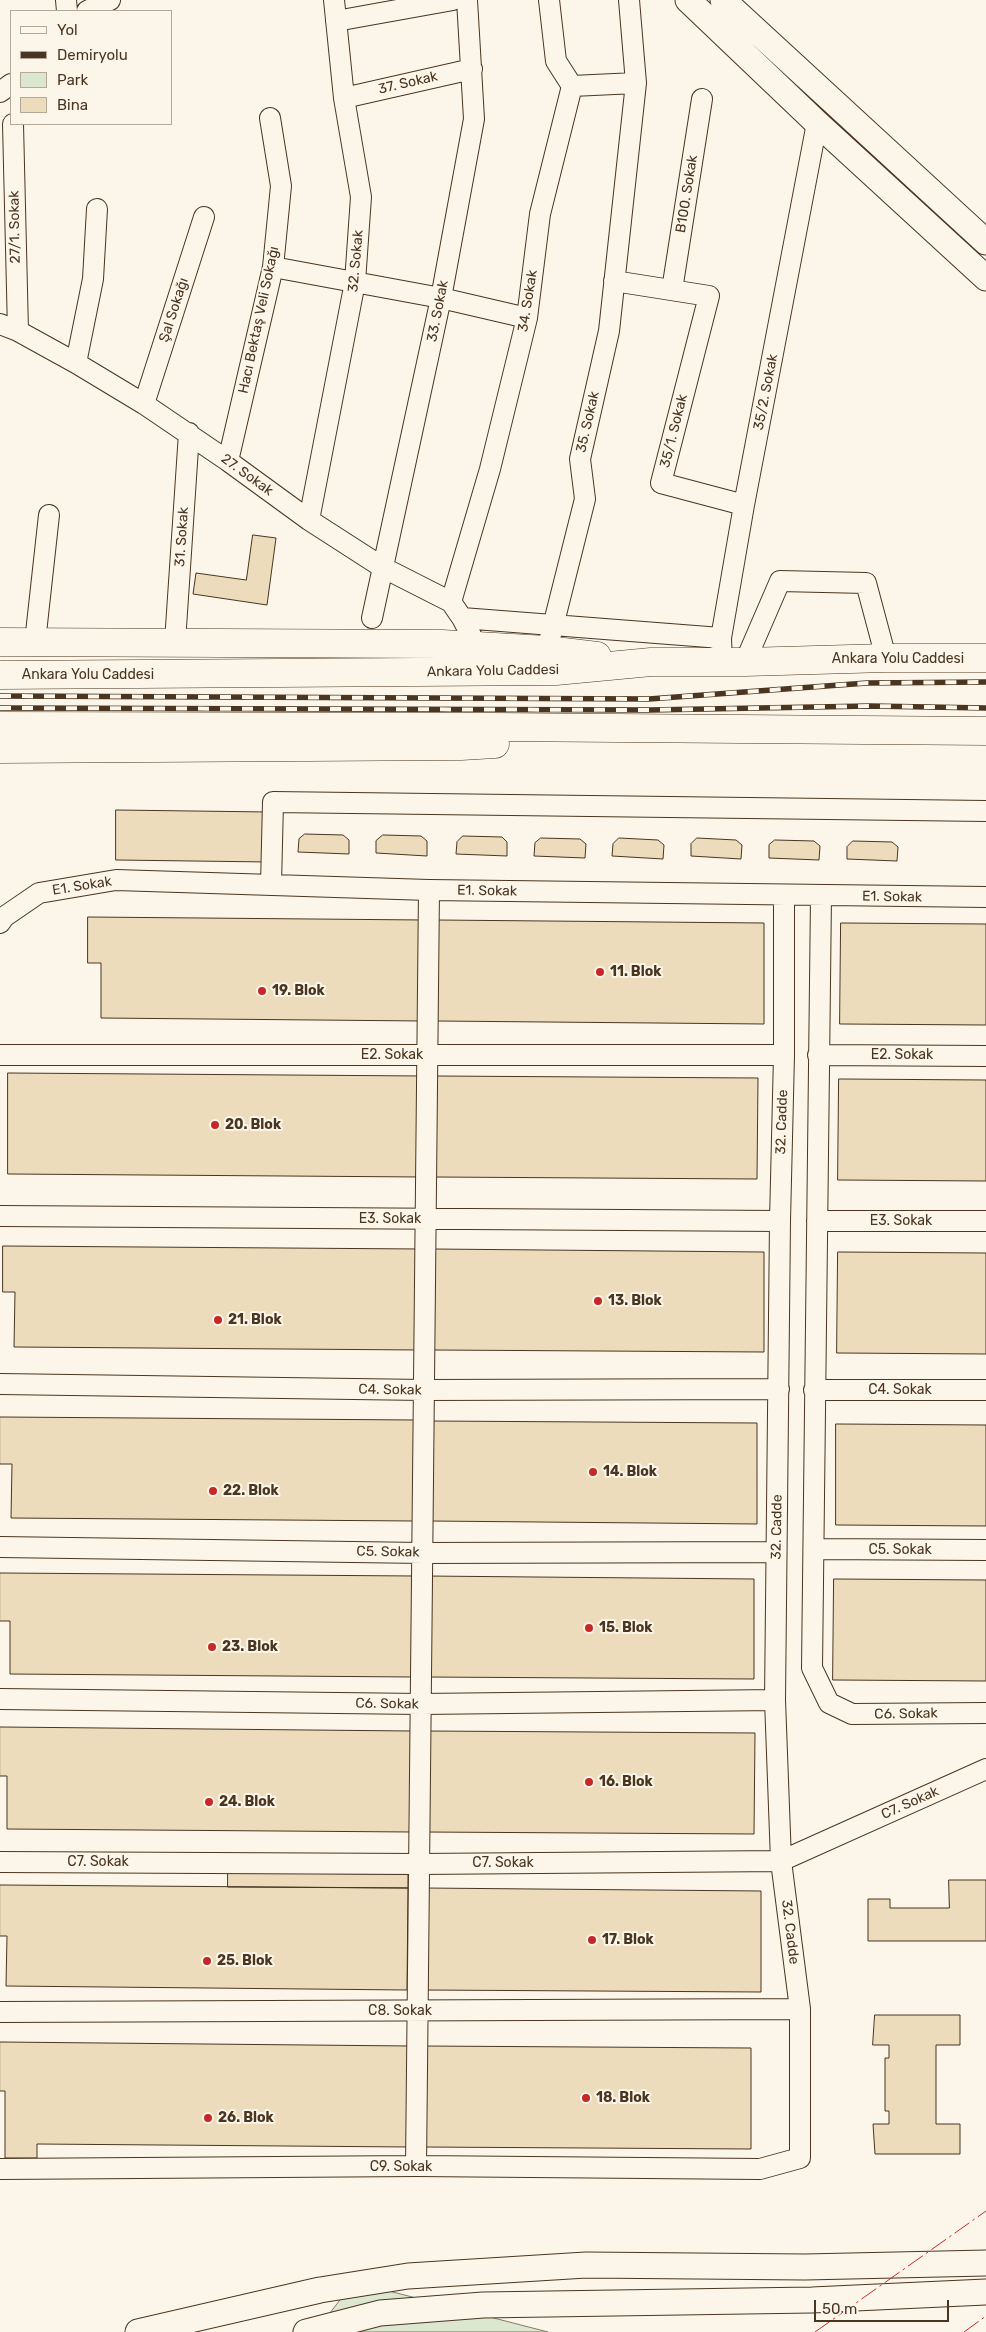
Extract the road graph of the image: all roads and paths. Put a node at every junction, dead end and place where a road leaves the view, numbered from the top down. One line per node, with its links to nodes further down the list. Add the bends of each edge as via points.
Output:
1 (110, 0): 9 (street)
2 (334, 0): 10 (street, 32. Sokak)
3 (453, 0): 10 (street)
4 (467, 0): 11 (street, 33. Sokak)
5 (548, 0): 13 (street, via 556,61)
6 (629, 0): 12 (street, 35. Sokak)
7 (688, 0): 17 (main road)
8 (723, 0): 21 (main road)
9 (89, 10)
10 (336, 21): 14 (street, 32. Sokak)
11 (472, 69): 14 (street, 37. Sokak); 27 (street, 33. Sokak, via 474,118)
12 (636, 83): 13 (street); 24 (street, 35. Sokak)
13 (572, 86): 28 (street, 34. Sokak, via 540,214)
14 (344, 98): 25 (street, 32. Sokak, via 361,197)
15 (702, 99): 26 (street, B100. Sokak)
16 (270, 118): 22 (street, Hacı Bektaş Veli Sokağı, via 280,186)
17 (817, 122): 23 (main road); 34 (street, 35/2. Sokak)
18 (12, 125): 29 (street, 27/1. Sokak)
19 (97, 209): 30 (street, via 93,279)
20 (204, 217): 31 (street, Şal Sokağı)
21 (986, 242)
22 (273, 267): 25 (street); 33 (street, Hacı Bektaş Veli Sokağı)
23 (986, 278)
24 (614, 281): 26 (street); 40 (street, 35. Sokak, via 609,331 580,459 585,499)
25 (355, 282): 27 (street); 36 (street, 32. Sokak)
26 (672, 290): 34 (street, 35/1. Sokak, via 709,296 661,483)
27 (441, 298): 28 (street); 37 (street, 33. Sokak)
28 (526, 318): 38 (street, 34. Sokak)
29 (9, 328): 30 (street, 27. Sokak)
30 (76, 363): 31 (street, 27. Sokak)
31 (144, 404): 32 (street, 27. Sokak)
32 (189, 433): 33 (street, 27. Sokak); 43 (street, 31. Sokak)
33 (228, 461): 36 (street, 27. Sokak)
34 (744, 505): 45 (street, 35/2. Sokak)
35 (49, 515): 42 (street)
36 (309, 520): 37 (street, 27. Sokak)
37 (382, 567): 38 (street, 27. Sokak); 39 (street, 33. Sokak)
38 (457, 610): 40 (street); 44 (street)
39 (372, 618)
40 (550, 638): 44 (highway); 45 (street); 48 (highway)
41 (0, 642): 42 (highway)
42 (36, 642): 43 (highway)
43 (175, 642): 44 (highway)
44 (476, 645)
45 (729, 654): 46 (highway, Ankara Yolu Caddesi); 46 (street, via 780,581 866,583); 48 (highway, Ankara Yolu Caddesi)
46 (886, 658): 47 (highway, Ankara Yolu Caddesi)
47 (986, 658)
48 (651, 662): 49 (highway, Ankara Yolu Caddesi, via 556,671)
49 (0, 675)
50 (0, 726): 51 (highway)
51 (711, 728): 52 (highway); 53 (highway, via 461,746)
52 (986, 731)
53 (0, 749)
54 (986, 811): 55 (street, via 274,802)
55 (271, 885): 56 (street, E1. Sokak); 60 (street, E1. Sokak, via 116,880 39,893)
56 (429, 890): 57 (street, E1. Sokak); 62 (street)
57 (784, 895): 58 (street, E1. Sokak); 63 (street, 32. Cadde)
58 (821, 896): 59 (street, E1. Sokak); 64 (street)
59 (986, 897)
60 (0, 923)
61 (0, 1055): 62 (street, E2. Sokak)
62 (428, 1055): 63 (street, E2. Sokak); 67 (street)
63 (784, 1055): 68 (street, 32. Cadde)
64 (818, 1055): 65 (street, E2. Sokak); 69 (street)
65 (986, 1056)
66 (0, 1216): 67 (street, E3. Sokak)
67 (426, 1220): 68 (street, E3. Sokak); 73 (street)
68 (780, 1221): 72 (street, 32. Cadde)
69 (817, 1221): 70 (street, E3. Sokak); 74 (street)
70 (986, 1221)
71 (0, 1384): 73 (street, C4. Sokak)
72 (779, 1389): 73 (street, C4. Sokak); 79 (street, 32. Cadde)
73 (424, 1390): 80 (street)
74 (814, 1390): 75 (street, C4. Sokak); 77 (street)
75 (986, 1390)
76 (0, 1546): 80 (street, C5. Sokak)
77 (814, 1549): 78 (street, C5. Sokak); 84 (street, C6. Sokak, via 812,1668 829,1703 852,1714)
78 (986, 1550)
79 (776, 1552): 80 (street, C5. Sokak); 82 (street, 32. Cadde)
80 (423, 1553): 83 (street)
81 (0, 1699): 83 (street, C6. Sokak)
82 (775, 1700): 83 (street, C6. Sokak); 86 (street, 32. Cadde)
83 (421, 1704): 88 (street)
84 (986, 1713)
85 (986, 1769): 86 (street, C7. Sokak)
86 (781, 1861): 88 (street, C7. Sokak); 89 (street, 32. Cadde)
87 (0, 1862): 88 (street, C7. Sokak)
88 (419, 1864): 90 (street)
89 (800, 2009): 90 (street, C8. Sokak); 92 (street, 32. Cadde)
90 (418, 2011): 91 (street, C8. Sokak); 93 (street)
91 (0, 2012)
92 (800, 2158): 93 (street, C9. Sokak, via 760,2169)
93 (416, 2166): 94 (street, C9. Sokak)
94 (0, 2170)
95 (986, 2263): 97 (main road, via 805,2267 586,2265 408,2276 320,2290)
96 (986, 2292): 98 (main road, via 812,2300 483,2305 380,2313)
97 (138, 2332)
98 (306, 2332)

